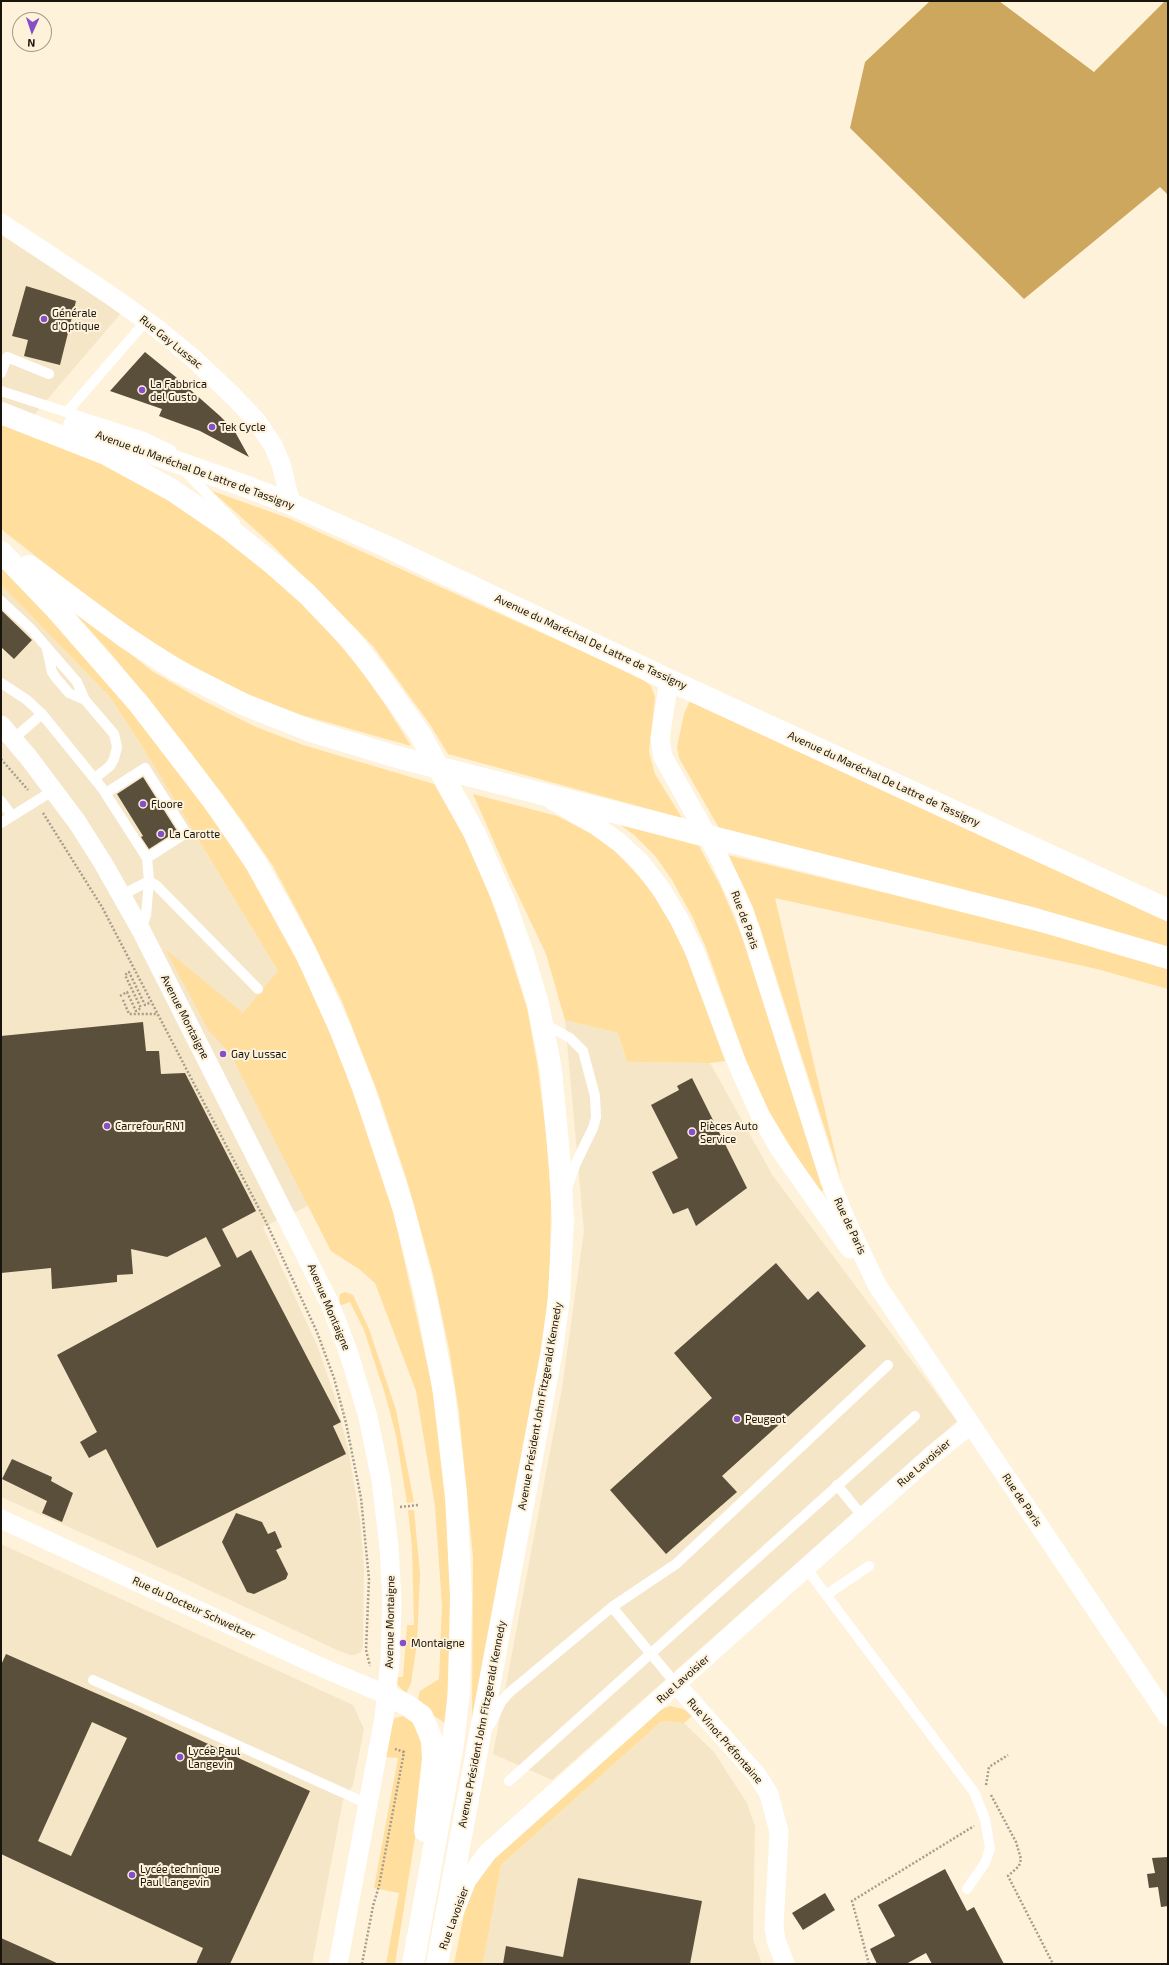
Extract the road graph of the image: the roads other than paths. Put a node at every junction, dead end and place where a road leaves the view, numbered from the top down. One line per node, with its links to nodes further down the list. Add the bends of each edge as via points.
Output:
1 (1, 223): 2 (street, Rue Gay Lussac)
2 (146, 321): 7 (lane); 12 (street, Rue Gay Lussac, via 206,370 255,419 278,456)
3 (1, 373): 4 (lane, via 6,358)
4 (49, 374)
5 (1, 391): 7 (lane)
6 (1, 407): 10 (main road, Avenue du Maréchal De Lattre de Tassigny, via 65,424)
7 (67, 412): 9 (lane)
8 (1, 413): 15 (main road, Avenue Président John Fitzgerald Kennedy, via 82,443 152,478 210,515)
9 (155, 442): 10 (lane); 11 (lane)
10 (177, 462): 11 (main road, Avenue du Maréchal De Lattre de Tassigny); 15 (lane)
11 (245, 486): 12 (main road, Avenue du Maréchal De Lattre de Tassigny)
12 (291, 504): 17 (main road, Avenue du Maréchal De Lattre de Tassigny, via 438,570)
13 (1, 544): 23 (main road, via 137,645 198,682 243,704 288,723 397,757)
14 (1, 552): 59 (main road, Avenue Président John Fitzgerald Kennedy, via 55,608 139,704 215,802 256,863 305,951 336,1017 363,1087 403,1207 426,1297 444,1392 456,1494 461,1597 459,1692 453,1744)
15 (273, 564): 35 (main road, Avenue Président John Fitzgerald Kennedy, via 307,594 350,639 392,694 431,753 474,832 496,882 524,957)
16 (1, 601): 21 (lane, via 46,647 52,672 67,691 85,700 114,734 117,743 112,763)
17 (669, 680): 31 (main road, Avenue du Maréchal De Lattre de Tassigny); 37 (street, Rue de Paris, via 660,739 663,757 718,855 744,911 837,1200)
18 (1, 683): 19 (lane, via 28,700)
19 (42, 714): 20 (lane); 21 (lane)
20 (7, 732): 22 (street, Avenue Montaigne)
21 (95, 778): 24 (lane)
22 (54, 790): 26 (lane); 30 (street, Avenue Montaigne, via 94,848)
23 (536, 791): 33 (main road, via 1049,923); 37 (street, via 608,833 641,864 661,889 692,947 736,1062 768,1130 821,1210)
24 (106, 793): 28 (lane); 28 (lane, via 146,768 186,833)
25 (1, 801): 26 (lane)
26 (12, 816): 27 (lane)
27 (1, 823)
28 (147, 858): 29 (lane)
29 (149, 881): 30 (lane); 32 (lane, via 146,915); 34 (lane, via 156,885)
30 (122, 895): 32 (street, Avenue Montaigne)
31 (1168, 910)
32 (141, 930): 51 (street, Avenue Montaigne, via 327,1298 358,1381 375,1447 389,1540 392,1625)
33 (1168, 958)
34 (258, 989)
35 (542, 1023): 36 (main road, Avenue Président John Fitzgerald Kennedy, via 558,1130); 36 (lane, via 570,1038 583,1051 596,1107 593,1128 569,1182)
36 (563, 1220): 53 (main road, Avenue Président John Fitzgerald Kennedy, via 560,1284 552,1350)
37 (878, 1285): 40 (street, Rue de Paris)
38 (888, 1365): 47 (lane, via 676,1564)
39 (915, 1416): 41 (lane)
40 (971, 1424): 42 (street, Rue Lavoisier); 52 (street, Rue de Paris)
41 (837, 1485): 42 (lane); 48 (lane)
42 (863, 1517): 45 (street, Rue Lavoisier)
43 (1, 1519): 51 (street, Rue du Docteur Schweitzer)
44 (869, 1566): 46 (lane)
45 (806, 1568): 46 (lane); 50 (street, Rue Lavoisier)
46 (826, 1595): 56 (lane, via 974,1792 985,1820 990,1848 985,1863)
47 (612, 1607): 48 (lane); 53 (lane, via 510,1692 496,1711)
48 (651, 1653): 50 (lane); 54 (lane)
49 (93, 1680): 55 (lane)
50 (676, 1684): 60 (street, Rue Lavoisier, via 480,1861 460,1894); 61 (street, Rue Vinot Préfontaine, via 757,1775 768,1794 779,1838 774,1927)
51 (387, 1695): 55 (street, Avenue Montaigne); 58 (main road, via 422,1716 430,1732 433,1749)
52 (1168, 1717)
53 (477, 1752): 60 (main road, Avenue Président John Fitzgerald Kennedy)
54 (509, 1781)
55 (368, 1804): 57 (street, Avenue Montaigne)
56 (967, 1889)
57 (338, 1964)
58 (406, 1964)
59 (413, 1964)
60 (437, 1964)
61 (785, 1964)

